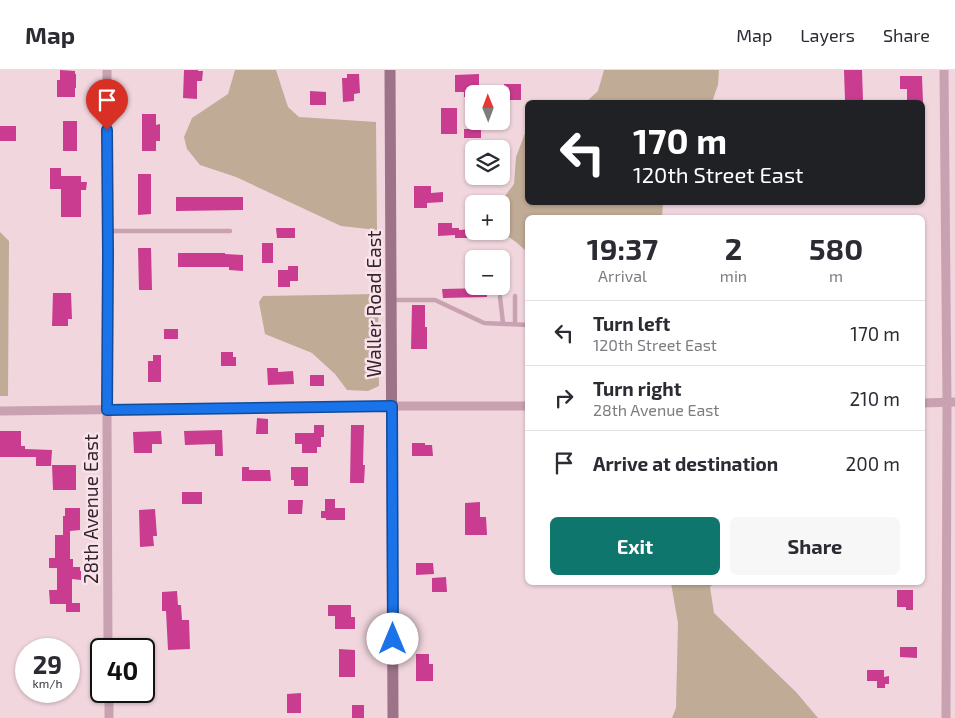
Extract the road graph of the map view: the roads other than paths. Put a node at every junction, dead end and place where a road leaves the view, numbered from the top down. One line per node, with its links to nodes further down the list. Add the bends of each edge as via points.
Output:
1 (106, 70): 4 (street, 28th Avenue East)
2 (390, 70): 8 (street, Waller Road East)
3 (944, 70): 12 (street)
4 (108, 231): 5 (lane); 16 (street, 28th Avenue East)
5 (230, 231)
6 (515, 296): 10 (lane)
7 (500, 297): 9 (lane)
8 (392, 300): 9 (lane, via 435,300 484,323); 14 (street, Waller Road East)
9 (503, 323): 10 (lane)
10 (515, 324): 11 (lane)
11 (525, 324)
12 (951, 402): 13 (street); 22 (street)
13 (925, 403)
14 (392, 406): 15 (street); 16 (street); 21 (street, Waller Road East)
15 (525, 406)
16 (107, 410): 17 (street); 18 (street, 28th Avenue East)
17 (0, 411)
18 (108, 638)
19 (109, 703): 20 (street)
20 (109, 718)
21 (393, 718)
22 (946, 718)

